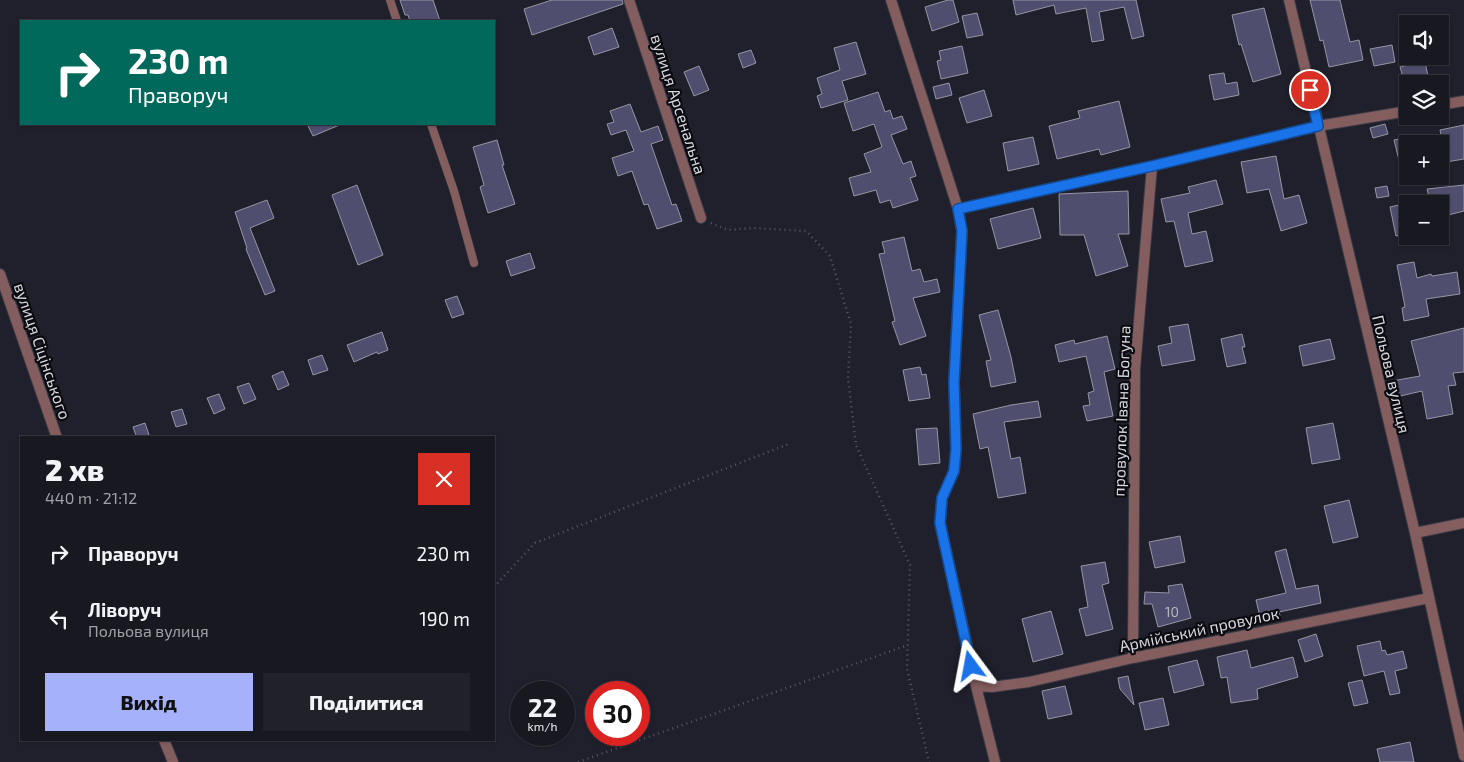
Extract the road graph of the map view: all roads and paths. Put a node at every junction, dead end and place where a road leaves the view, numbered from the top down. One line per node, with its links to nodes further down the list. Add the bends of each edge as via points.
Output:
1 (390, 0): 5 (lane)
2 (629, 0): 13 (street, вулиця Арсенальна)
3 (891, 0): 12 (street)
4 (1289, 0): 10 (street, Польова вулиця)
5 (397, 20)
6 (1464, 101): 7 (street)
7 (1449, 104)
8 (1399, 112): 10 (street)
9 (431, 125): 14 (lane)
10 (1318, 126): 11 (street); 19 (street, Польова вулиця)
11 (1152, 166): 12 (street); 23 (street, провулок Івана Богуна, via 1135,369)
12 (958, 209): 24 (street, via 962,231 954,382 956,449 954,471 942,498 940,523)
13 (700, 218): 22 (path, via 728,230 806,231 830,256 851,324 848,378 856,445 910,565)
14 (474, 263)
15 (0, 274): 16 (street, вулиця Сіцінського)
16 (56, 436)
17 (791, 443): 20 (path, via 535,544)
18 (1464, 523): 19 (street)
19 (1415, 533): 21 (street, Польова вулиця)
20 (495, 586)
21 (1428, 598): 23 (street, Армійський провулок); 26 (street, Польова вулиця)
22 (908, 645): 28 (path); 29 (path, via 907,669)
23 (1133, 658): 24 (street, Армійський провулок, via 1008,686)
24 (976, 686): 30 (street)
25 (164, 741): 27 (street)
26 (1464, 756)
27 (173, 762)
28 (578, 762)
29 (929, 762)
30 (995, 762)

